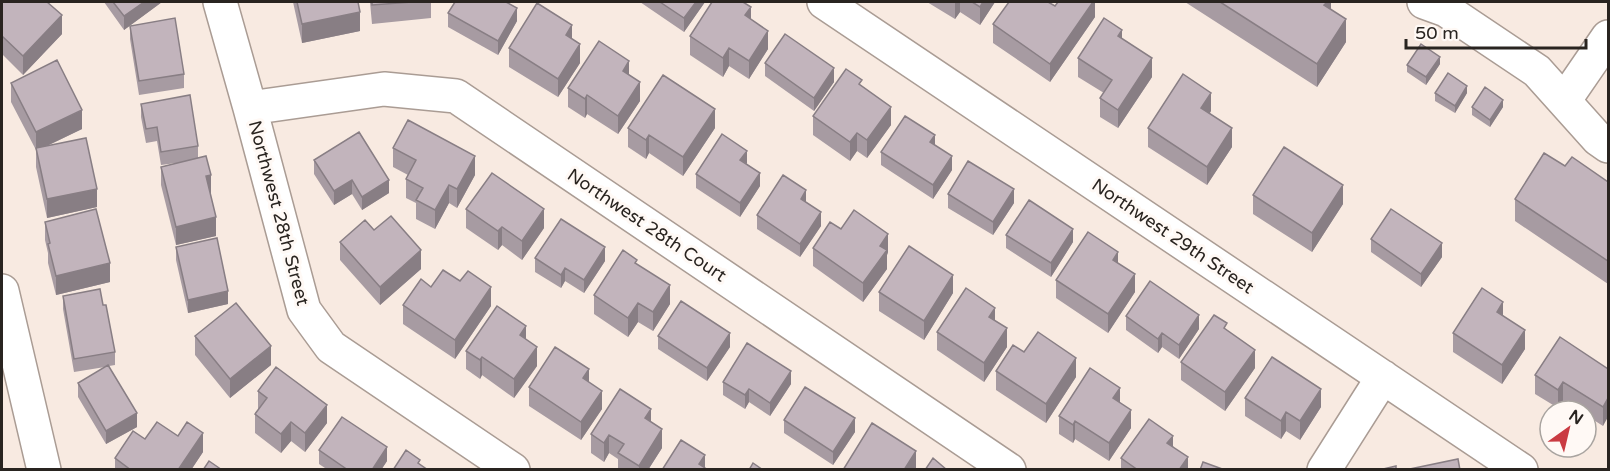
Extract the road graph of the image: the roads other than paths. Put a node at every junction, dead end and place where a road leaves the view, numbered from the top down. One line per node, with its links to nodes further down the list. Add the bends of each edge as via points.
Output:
1 (220, 2): 6 (street, Northwest 28th Street)
2 (824, 2): 9 (street, Northwest 29th Street)
3 (1424, 2): 5 (street, via 1446,10 1536,71)
4 (1608, 37): 5 (street)
5 (1564, 101): 7 (street)
6 (250, 108): 11 (street, Northwest 28th Street, via 304,310 331,347); 12 (street, Northwest 28th Court, via 384,89 456,96)
7 (1608, 146)
8 (2, 291): 10 (street)
9 (1383, 377): 13 (street); 14 (street, Northwest 29th Street)
10 (44, 470)
11 (513, 470)
12 (1009, 470)
13 (1324, 470)
14 (1521, 470)

